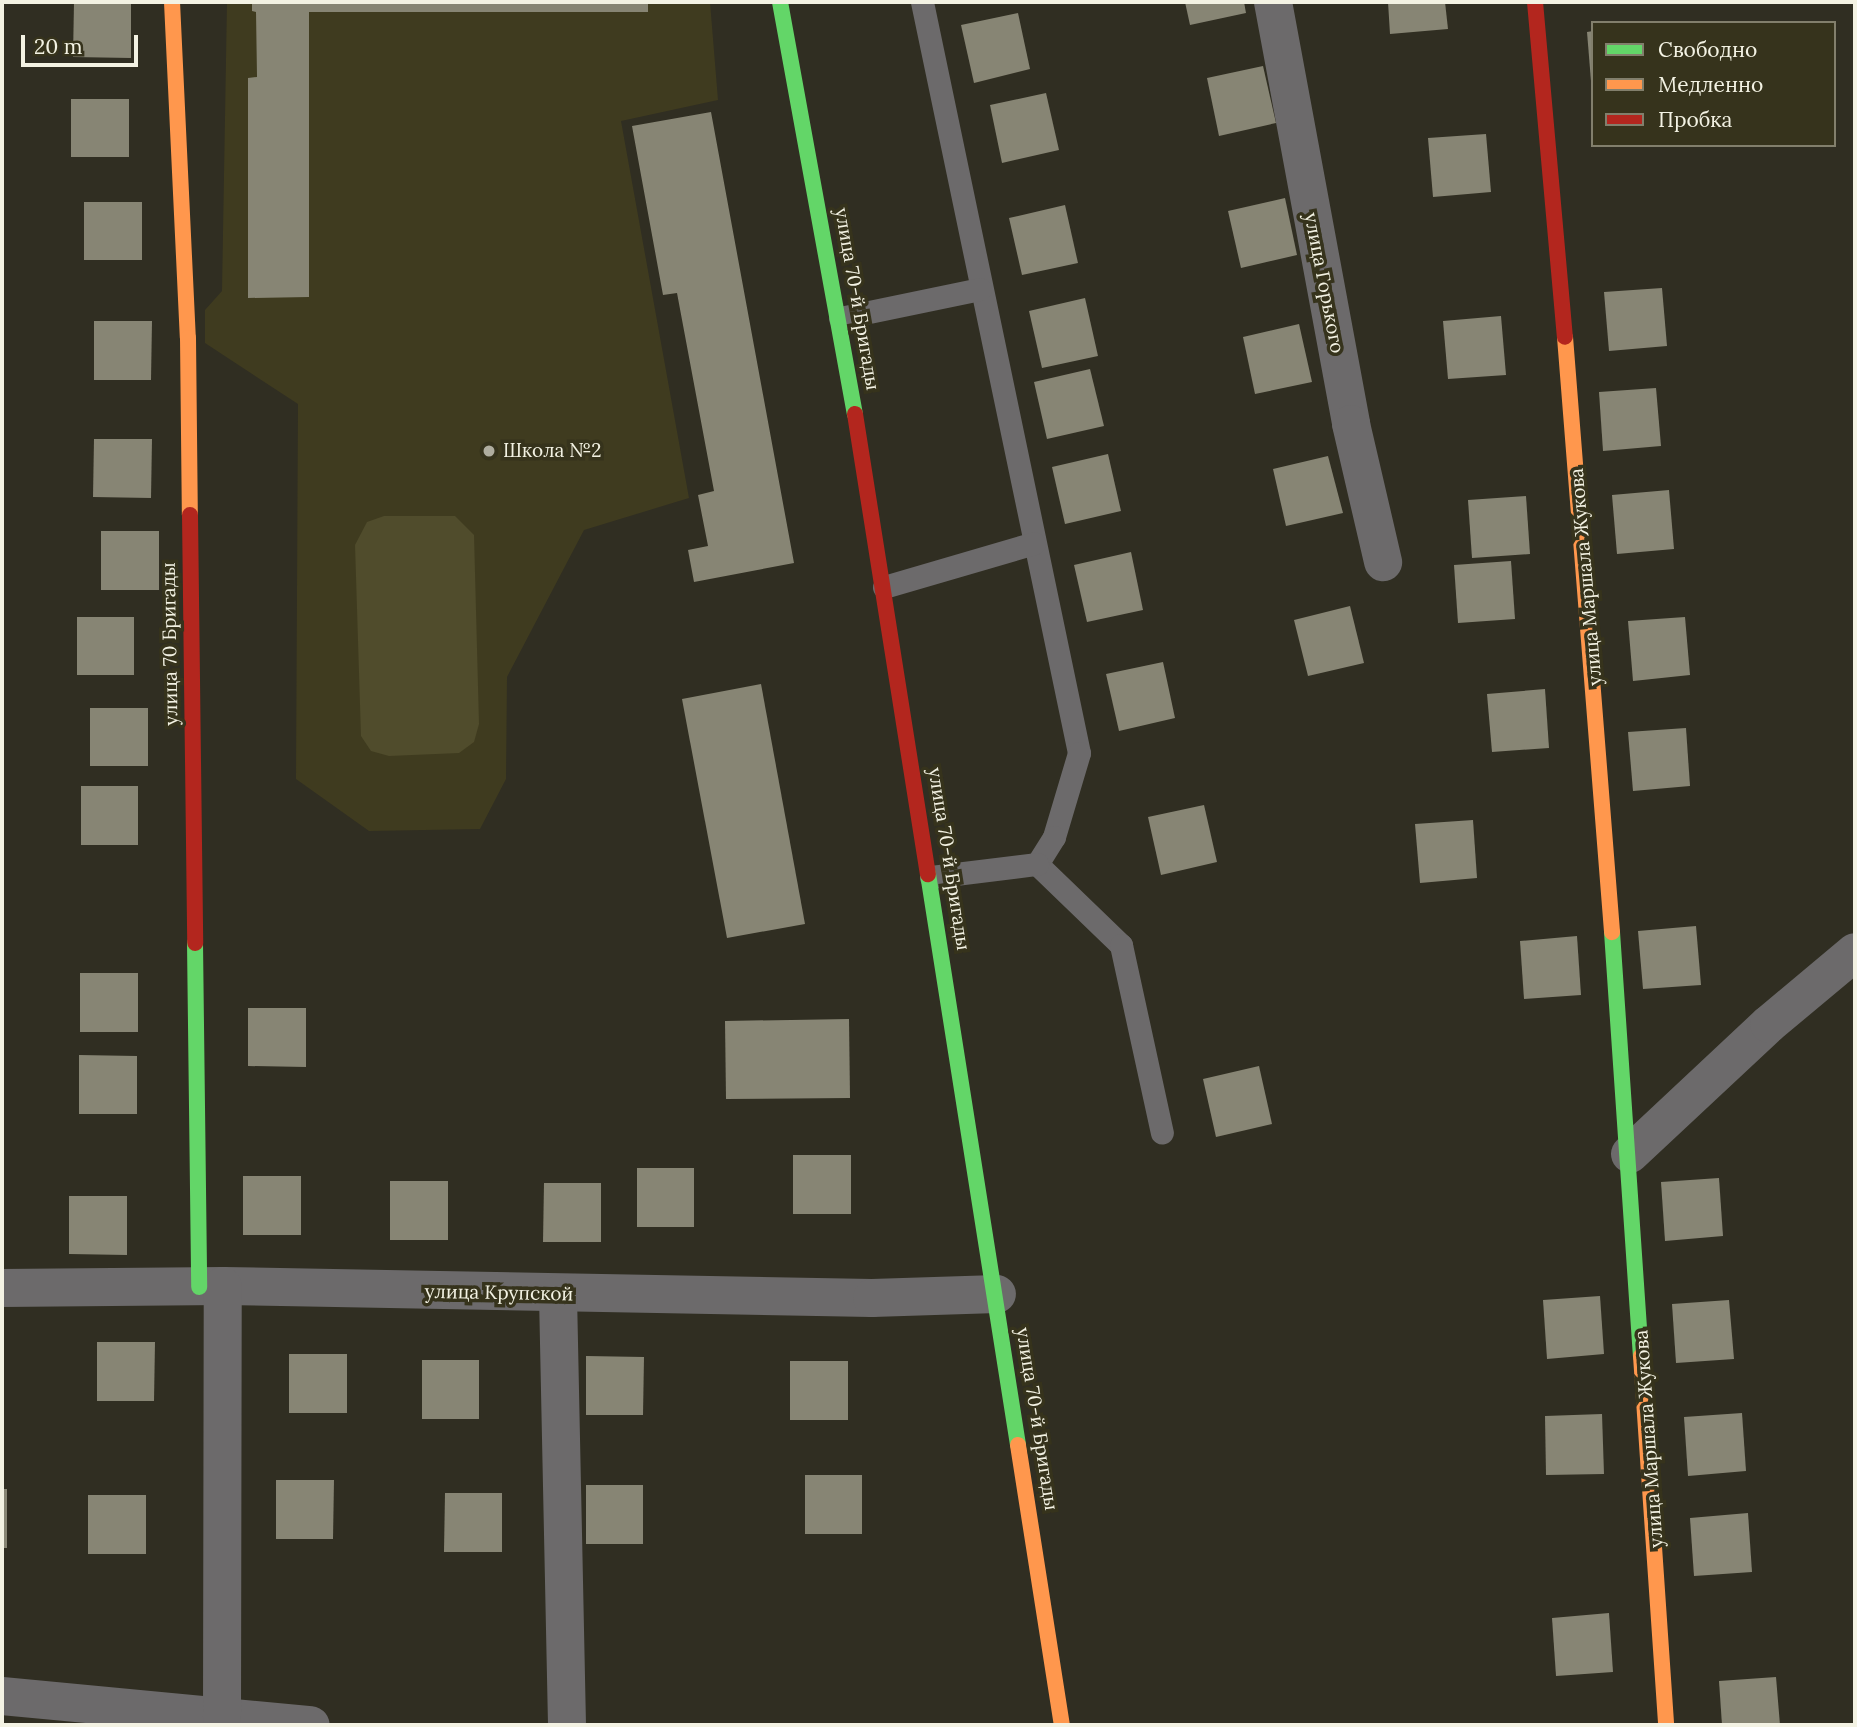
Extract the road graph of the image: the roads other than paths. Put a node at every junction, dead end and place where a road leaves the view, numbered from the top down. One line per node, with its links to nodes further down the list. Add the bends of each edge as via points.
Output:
1 (172, 2): 16 (street, улица 70 Бригады, via 188,338)
2 (780, 2): 7 (street, улица 70-й Бригады)
3 (922, 2): 6 (lane)
4 (1273, 2): 9 (street, улица Горького, via 1348,410)
5 (1535, 2): 15 (street, улица Маршала Жукова, via 1559,245)
6 (979, 289): 7 (lane); 8 (lane)
7 (840, 318): 10 (street, улица 70-й Бригады)
8 (1034, 543): 10 (lane); 11 (lane, via 1079,753 1054,837)
9 (1383, 562)
10 (884, 587): 12 (street, улица 70-й Бригады)
11 (1037, 864): 12 (lane); 14 (lane, via 1121,945)
12 (931, 877): 18 (street, улица 70-й Бригады)
13 (1855, 952): 15 (street, via 1769,1024)
14 (1162, 1133)
15 (1630, 1154): 25 (street, улица Маршала Жукова)
16 (211, 1287): 17 (street, улица Крупской); 19 (street, улица Крупской); 21 (street)
17 (2, 1288)
18 (997, 1294): 19 (street, улица Крупской, via 872,1298); 24 (street, улица 70-й Бригады)
19 (558, 1295): 23 (street)
20 (2, 1696): 21 (street)
21 (222, 1717): 22 (street)
22 (311, 1725)
23 (567, 1725)
24 (1062, 1725)
25 (1666, 1725)

